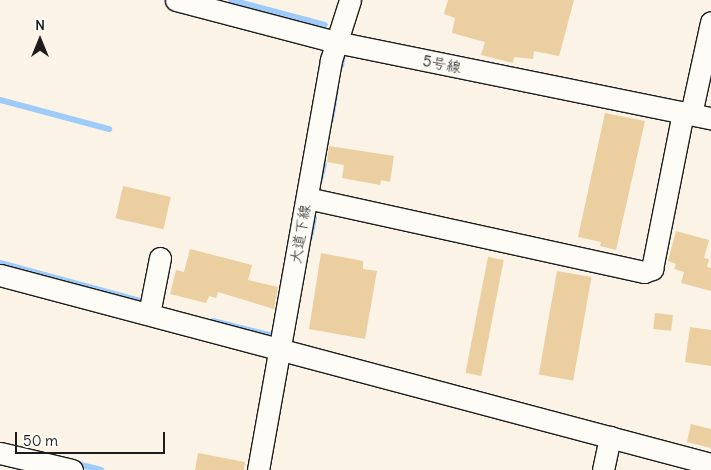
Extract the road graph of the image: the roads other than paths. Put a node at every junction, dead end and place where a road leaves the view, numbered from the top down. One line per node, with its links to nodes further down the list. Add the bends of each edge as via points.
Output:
1 (176, 0): 3 (street, 5号線)
2 (350, 0): 5 (street, 大道下線)
3 (202, 3): 5 (street, 5号線)
4 (711, 22): 6 (street)
5 (336, 42): 6 (street, 5号線); 7 (street, 大道下線)
6 (695, 115): 7 (street, via 652,269 644,272)
7 (307, 198): 11 (street, 大道下線)
8 (160, 258): 10 (street)
9 (0, 274): 10 (street)
10 (149, 314): 11 (street)
11 (280, 348): 12 (street); 16 (street, 大道下線)
12 (610, 437): 14 (street); 17 (street)
13 (0, 453): 15 (street)
14 (711, 464)
15 (72, 470)
16 (258, 470)
17 (603, 470)

